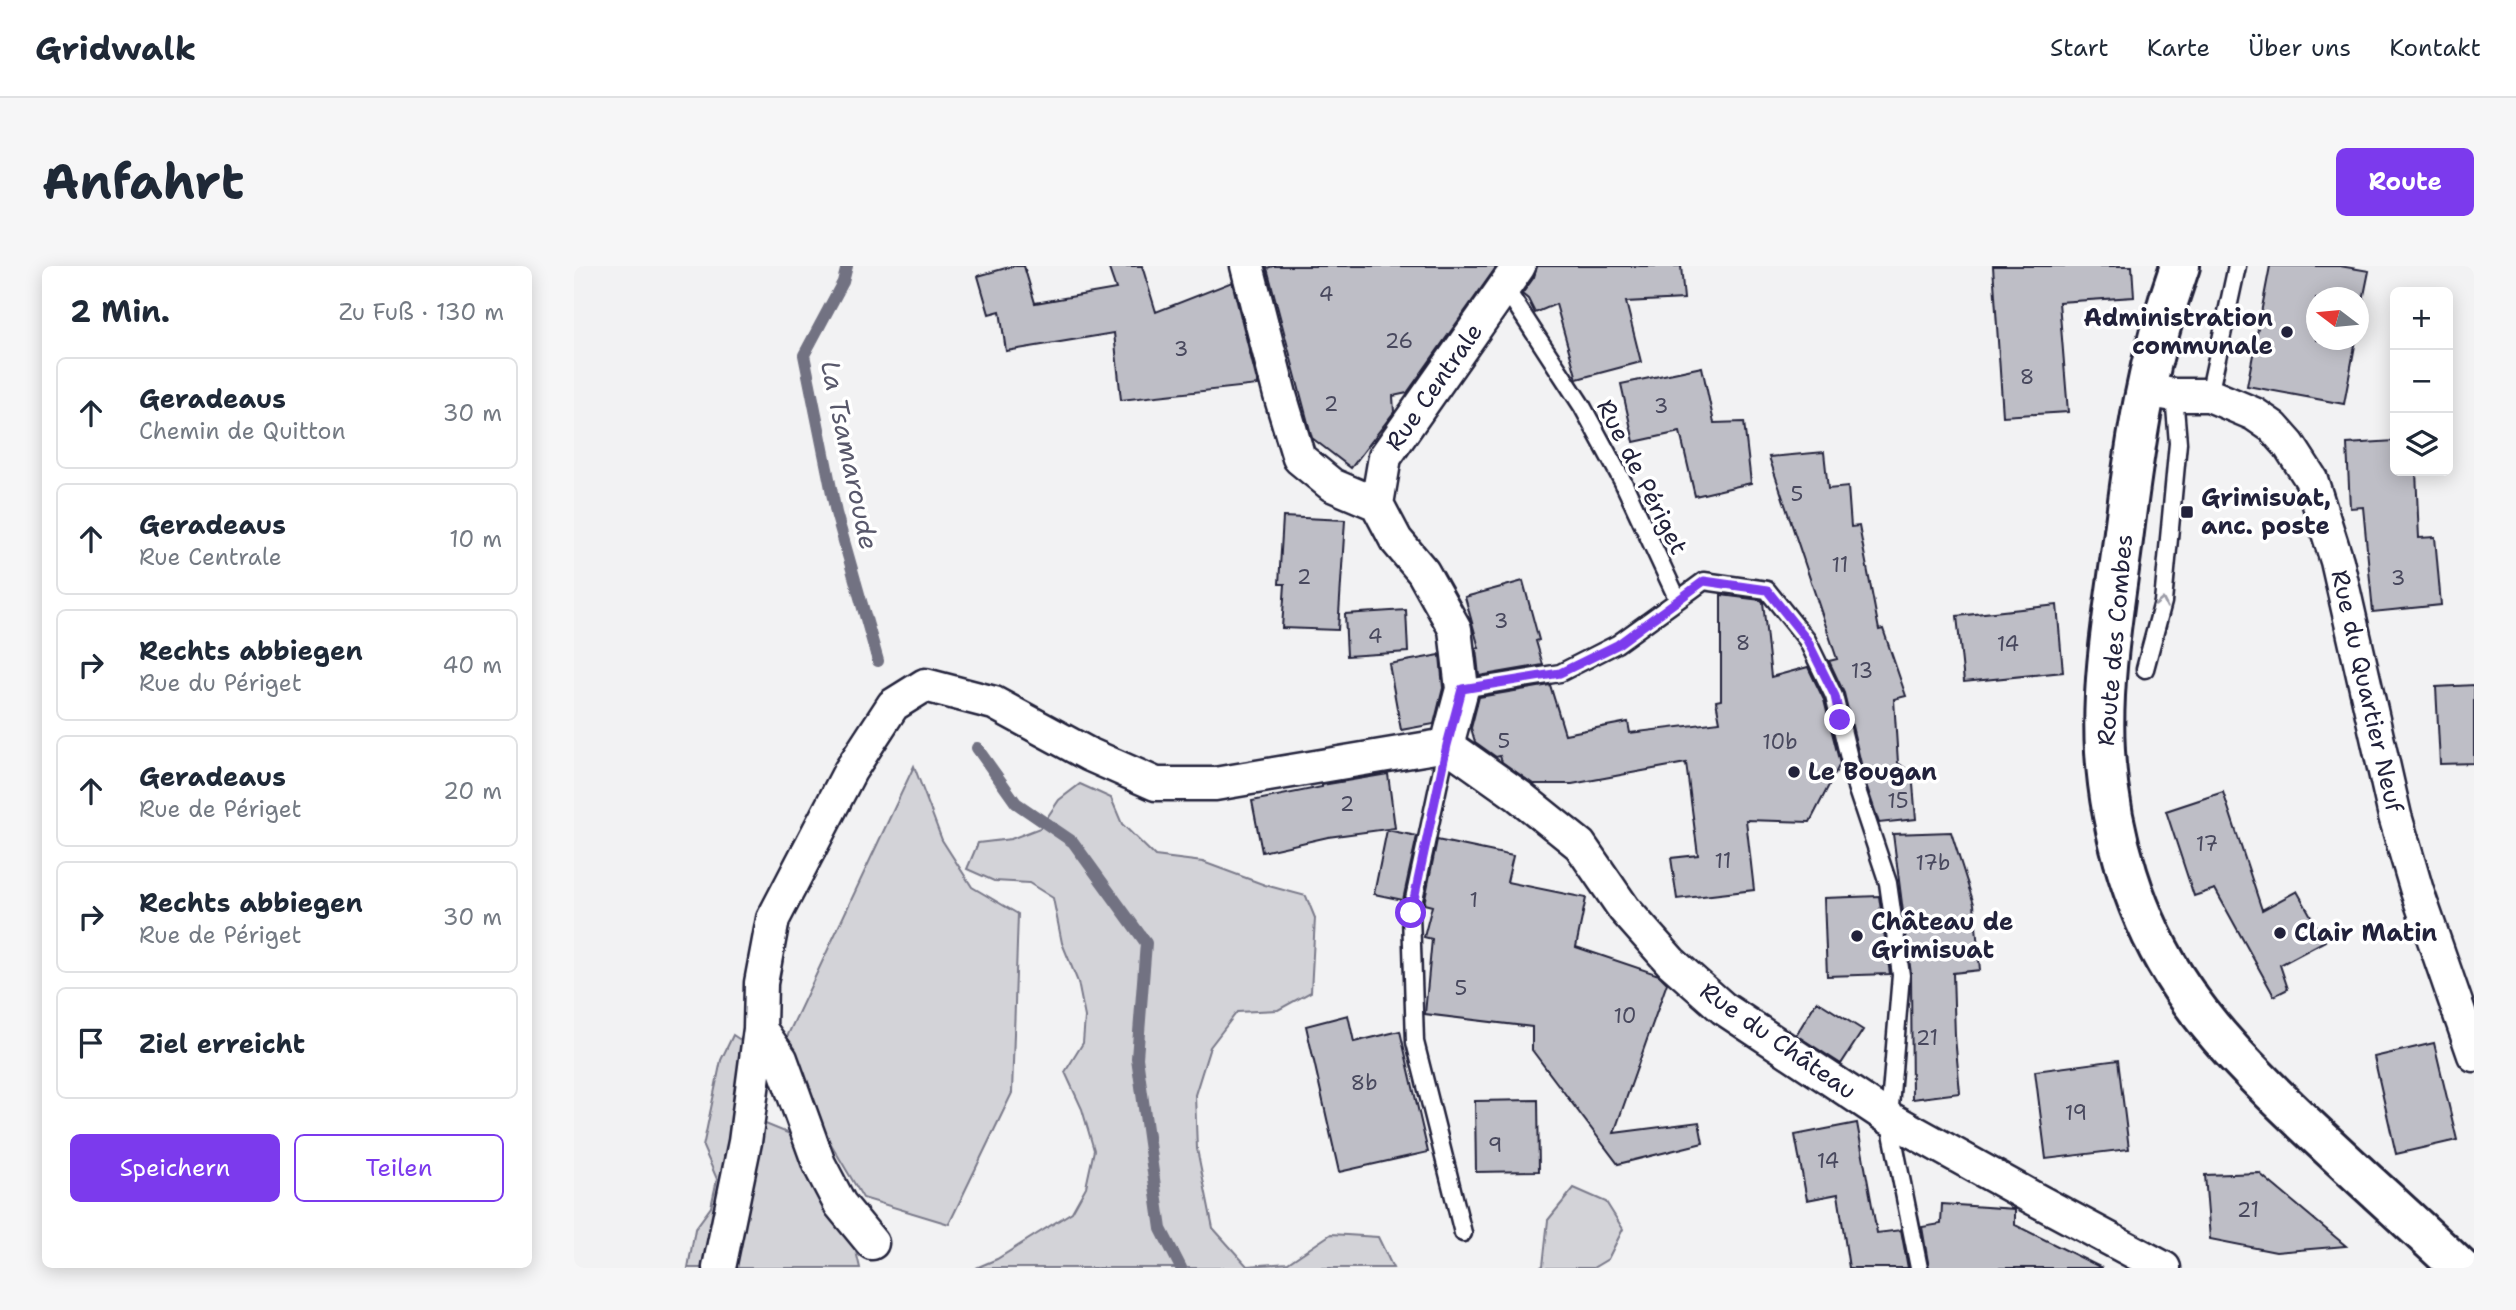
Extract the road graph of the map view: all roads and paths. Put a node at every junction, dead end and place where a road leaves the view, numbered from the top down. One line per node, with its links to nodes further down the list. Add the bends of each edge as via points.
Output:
1 (2180, 266): 5 (street, Route des Combes, via 2166,305)
2 (2237, 266): 6 (lane)
3 (1252, 269): 7 (street, via 1299,458 1332,485)
4 (1512, 276): 7 (street, Rue Centrale, via 1385,457); 8 (lane, Rue de Périget, via 1623,482)
5 (2159, 392): 6 (street, Rue du Quartier Neuf); 9 (lane, one-way to 5, via 2163,602 2178,443); 21 (street, Route des Combes, via 2134,446 2105,716 2114,822 2133,888 2147,927 2181,987 2242,1064)
6 (2209, 395): 13 (street, Rue du Quartier Neuf, via 2264,419 2311,478 2337,561 2395,816)
7 (1377, 504): 10 (street, via 1395,540 1423,572 1455,629)
8 (1678, 600): 10 (lane, via 1617,645 1560,673); 14 (lane, Rue de Périget, via 1704,581 1767,590 1807,640 1835,696 1856,787 1888,883 1900,975)
9 (2145, 669)
10 (1462, 689): 11 (street)
11 (1447, 745): 12 (street, via 1215,784 1156,784 1088,754 994,703 925,685 893,705 850,772 774,919 761,983); 14 (street, Rue du Château, via 1580,845 1624,909 1671,962 1723,1008); 15 (lane, via 1411,913 1415,1042)
12 (760, 1029): 16 (street, via 780,1059 819,1164 840,1204); 18 (street, via 745,1142)
13 (2474, 1055)
14 (1889, 1118): 19 (lane, Rue de Périget); 20 (street, Rue du Château)
15 (1462, 1233)
16 (872, 1243)
17 (2474, 1254): 21 (street)
18 (719, 1268)
19 (1919, 1268)
20 (2164, 1268)
21 (2459, 1268)

